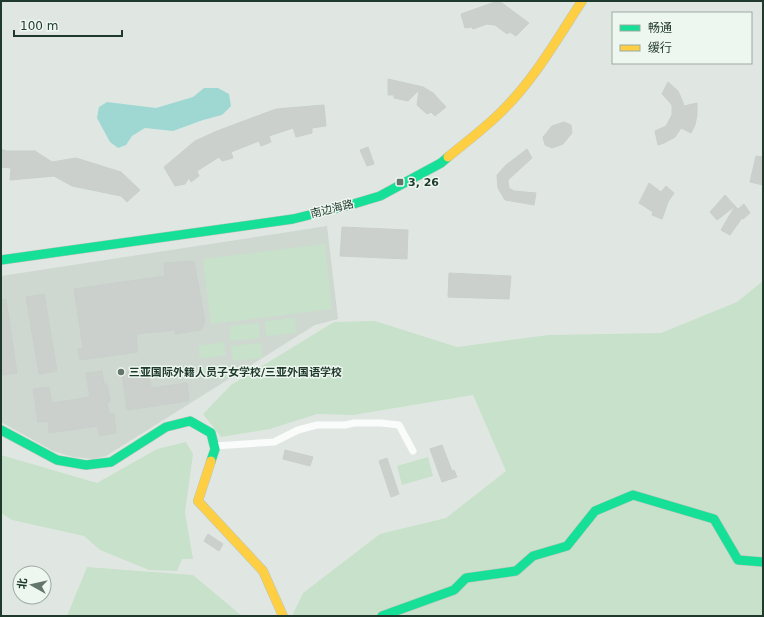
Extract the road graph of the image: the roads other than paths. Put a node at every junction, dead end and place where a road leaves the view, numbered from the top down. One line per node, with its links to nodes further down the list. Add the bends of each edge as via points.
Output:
1 (582, 1): 2 (street, 南边海路, via 548,54 501,112 441,164 380,196 293,219)
2 (1, 260)
3 (1, 430): 4 (street, via 57,460 86,465 111,462 166,428 190,421 211,433)
4 (215, 446): 5 (street, via 274,442 298,430 317,425 345,425 354,422 399,425); 7 (street, via 198,501 263,571)
5 (413, 452)
6 (763, 562): 8 (street, via 738,560 714,519 633,495 595,511 568,546 533,556 516,571 466,578 454,590)
7 (283, 616)
8 (382, 616)

